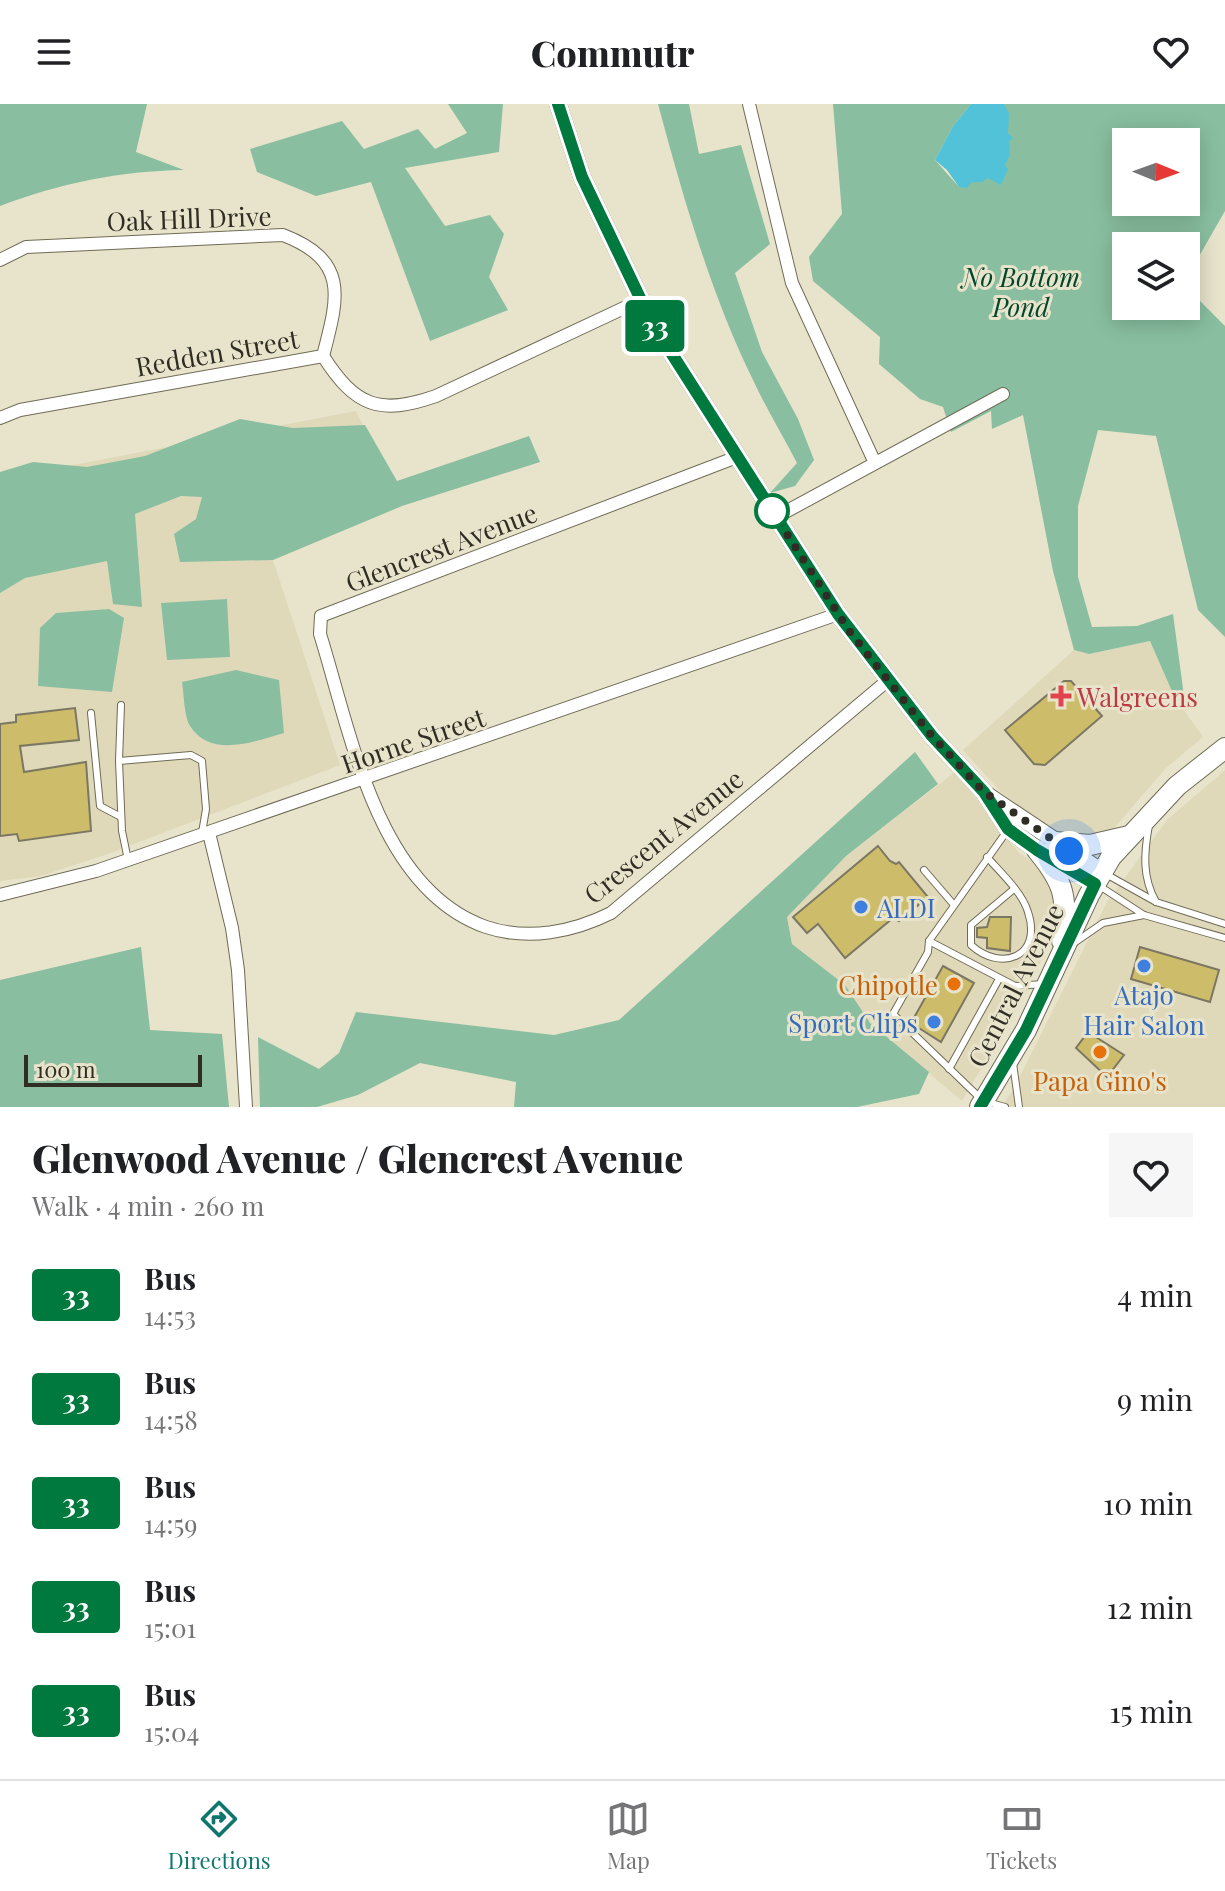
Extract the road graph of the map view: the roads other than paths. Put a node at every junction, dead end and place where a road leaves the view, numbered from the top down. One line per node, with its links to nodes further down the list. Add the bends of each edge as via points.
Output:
1 (558, 104): 4 (street, via 582,177)
2 (749, 104): 9 (street, via 792,283)
3 (0, 260): 5 (street, Oak Hill Drive, via 26,247 283,235 319,255 334,278 335,306)
4 (641, 300): 5 (street, Redden Street, via 410,404 382,406 357,397); 8 (street)
5 (323, 356): 7 (street, Redden Street)
6 (1003, 394): 9 (street)
7 (1, 415)
8 (737, 457): 10 (street); 17 (street, Glencrest Avenue, via 321,616 320,634)
9 (875, 463): 10 (street)
10 (776, 517): 11 (street)
11 (838, 614): 12 (street); 17 (street, Horne Street)
12 (887, 681): 17 (street, Crescent Avenue, via 611,913 557,931 499,931 447,907 425,889 393,846); 20 (street)
13 (121, 705): 16 (lane)
14 (91, 713): 19 (lane, via 100,806)
15 (1225, 748): 18 (main road, Central Avenue)
16 (119, 761): 19 (lane); 21 (lane, via 191,755 202,761)
17 (366, 780): 21 (street, Horne Street)
18 (1151, 812): 22 (main road, Central Avenue); 30 (lane, via 1144,857)
19 (121, 817): 25 (lane)
20 (1012, 821): 23 (street); 24 (lane)
21 (205, 835): 25 (street, Horne Street); 44 (street, via 232,928)
22 (1129, 836): 23 (main road, via 1090,845); 27 (main road, Central Avenue)
23 (1046, 846): 27 (street); 37 (main road, via 1064,891)
24 (987, 857): 28 (lane); 31 (lane)
25 (128, 860): 29 (street, Horne Street)
26 (924, 870): 31 (lane)
27 (1098, 878): 30 (lane); 32 (lane); 37 (main road, Central Avenue)
28 (1014, 889): 36 (lane, via 971,925 971,945); 36 (lane, via 1028,911 1028,949 1017,957)
29 (0, 895)
30 (1156, 902): 33 (lane)
31 (954, 905): 35 (lane)
32 (1144, 915): 34 (lane); 37 (lane, via 1103,923)
33 (1225, 924)
34 (1225, 938)
35 (929, 941): 38 (lane); 42 (lane, via 893,1014)
36 (988, 957): 38 (lane)
37 (1061, 957): 40 (main road, Central Avenue)
38 (980, 970): 39 (lane)
39 (999, 979): 40 (lane, via 1025,987); 42 (lane)
40 (1049, 983): 41 (main road, Central Avenue)
41 (1012, 1055): 43 (main road, Central Avenue); 46 (lane)
42 (949, 1069): 43 (lane)
43 (984, 1105): 45 (lane)
44 (246, 1107)
45 (1005, 1107)
46 (1019, 1107)

